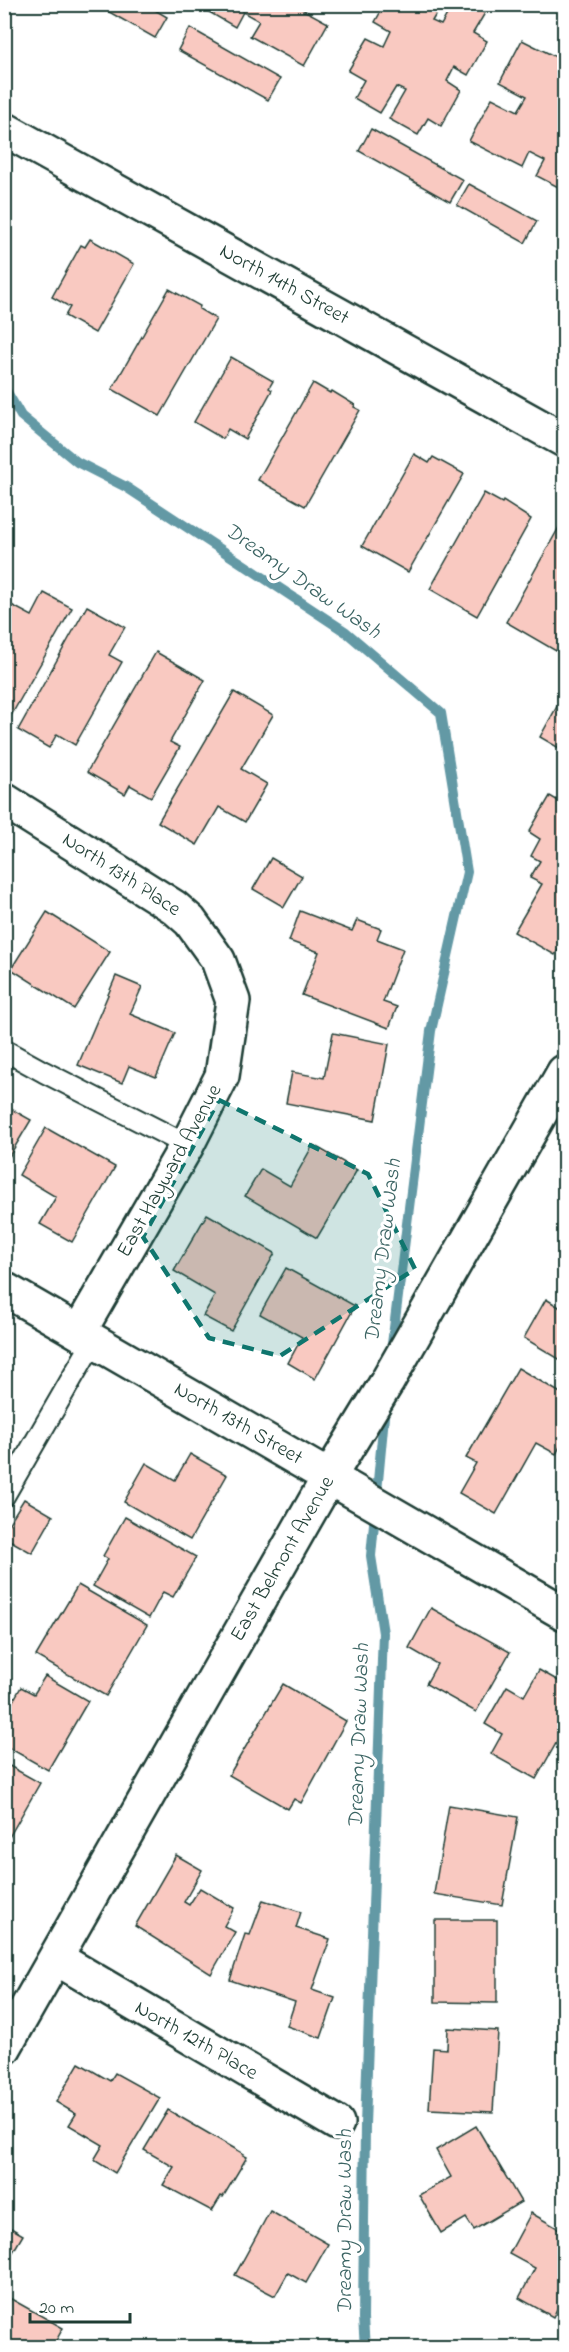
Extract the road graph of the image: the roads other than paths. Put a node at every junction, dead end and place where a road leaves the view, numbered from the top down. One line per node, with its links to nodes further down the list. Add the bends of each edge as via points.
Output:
1 (4, 129): 2 (street, North 14th Street)
2 (564, 440)
3 (4, 800): 4 (street, North 13th Place, via 190,921 218,960)
4 (233, 1001): 7 (street, East Hayward Avenue, via 222,1076)
5 (4, 1050): 7 (lane)
6 (564, 1072): 10 (street, East Belmont Avenue)
7 (187, 1145): 9 (street, East Hayward Avenue)
8 (4, 1289): 9 (street, North 13th Street)
9 (87, 1336): 10 (street, North 13th Street); 11 (lane)
10 (329, 1477): 12 (street, North 13th Street); 13 (street, East Belmont Avenue)
11 (4, 1496)
12 (564, 1613)
13 (56, 1958): 14 (street, East Belmont Avenue); 15 (street, North 12th Place)
14 (4, 2048)
15 (337, 2123)

